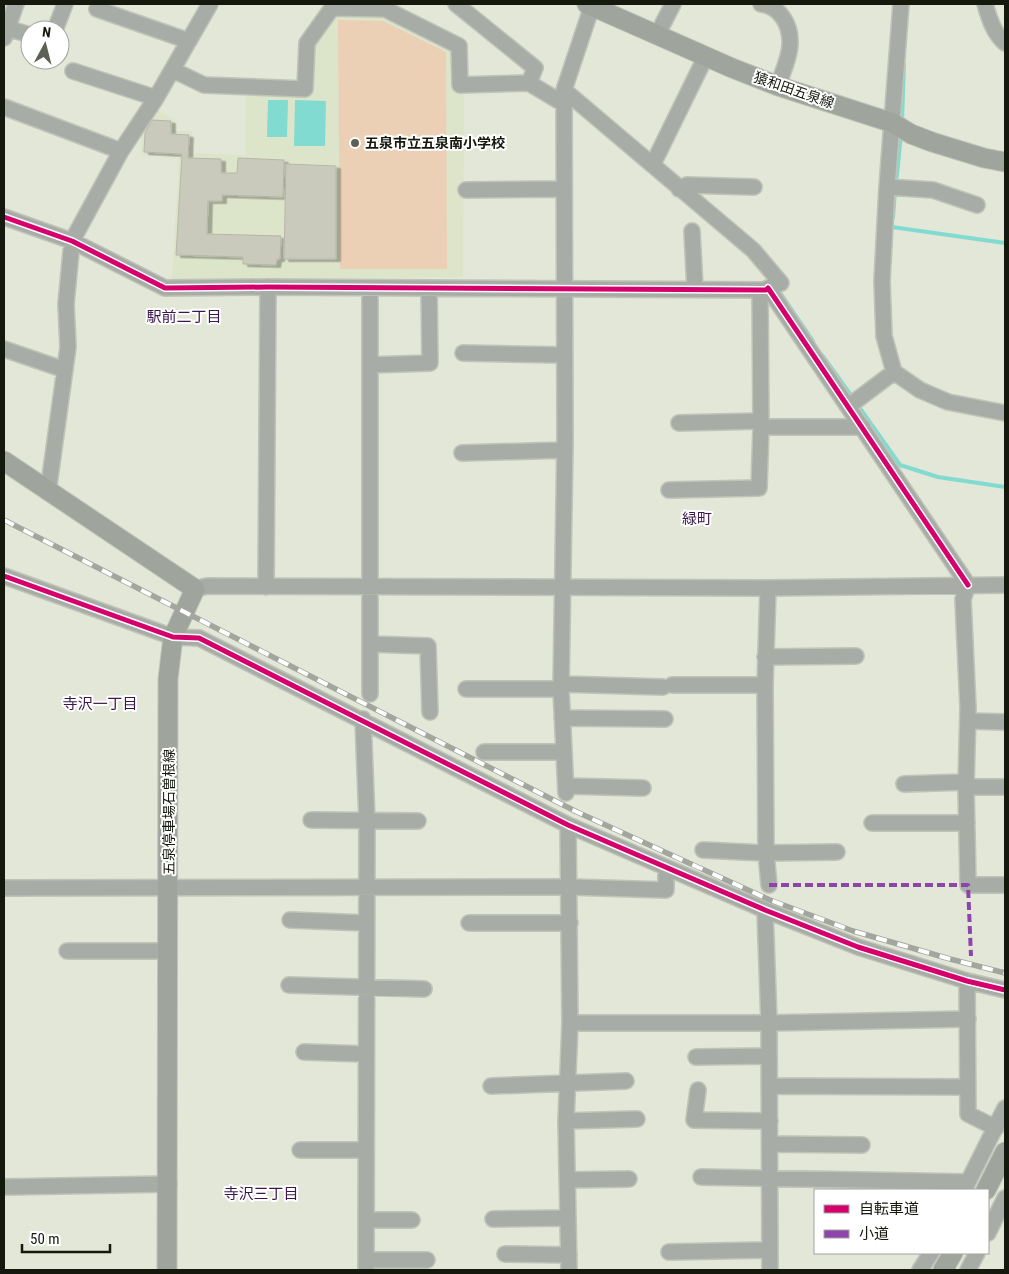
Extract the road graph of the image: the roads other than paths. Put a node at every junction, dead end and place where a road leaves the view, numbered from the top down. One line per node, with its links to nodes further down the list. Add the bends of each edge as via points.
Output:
1 (16, 4): 12 (street)
2 (64, 4): 11 (street)
3 (210, 4): 15 (street)
4 (456, 4): 20 (street, via 535,68)
5 (673, 4): 13 (street)
6 (761, 4): 21 (street, via 779,11 788,29 790,45)
7 (901, 4): 25 (street)
8 (985, 4): 16 (street, via 988,17)
9 (589, 5): 13 (main road, 猿和田五泉線); 23 (street)
10 (97, 9): 15 (street)
11 (58, 20)
12 (6, 33): 14 (street)
13 (658, 33): 17 (main road, 猿和田五泉線)
14 (20, 34)
15 (189, 41): 18 (street)
16 (1005, 43)
17 (706, 56): 21 (main road, 猿和田五泉線); 28 (street)
18 (173, 70): 20 (street, via 204,85 305,89 306,43 332,8 385,9 459,46 460,85); 22 (street)
19 (73, 71): 22 (street)
20 (529, 83): 23 (street)
21 (778, 86): 25 (main road, 猿和田五泉線)
22 (156, 98): 26 (street)
23 (564, 98): 28 (street); 31 (street)
24 (4, 107): 26 (street)
25 (893, 122): 27 (main road, 猿和田五泉線, via 932,142); 30 (street)
26 (121, 151): 37 (street)
27 (1005, 162)
28 (653, 164): 32 (street)
29 (754, 187): 32 (street, via 687,185)
30 (886, 188): 34 (street, via 933,190); 49 (street, via 882,290 884,336)
31 (563, 189): 33 (street); 41 (street)
32 (679, 189): 43 (street, via 754,250 781,283)
33 (466, 190)
34 (977, 205)
35 (4, 217): 37 (street)
36 (692, 231): 42 (street)
37 (72, 241): 38 (street, via 165,288); 48 (street, via 66,304 68,347)
38 (268, 287): 39 (street); 63 (street)
39 (370, 288): 40 (street); 47 (street)
40 (429, 288): 41 (street); 47 (street, via 430,364)
41 (564, 288): 42 (street); 46 (street)
42 (695, 289): 43 (street)
43 (764, 289): 50 (street); 53 (street)
44 (4, 349): 48 (street)
45 (463, 353): 46 (street)
46 (564, 354): 55 (street)
47 (370, 365): 67 (street)
48 (65, 370): 59 (street)
49 (894, 372): 50 (street); 51 (street, via 920,390 948,402)
50 (849, 406): 54 (street)
51 (1005, 413)
52 (679, 423): 53 (street)
53 (761, 424): 54 (street); 58 (street, via 759,488)
54 (864, 427): 61 (street)
55 (565, 450): 56 (street); 64 (street)
56 (462, 453)
57 (4, 461): 59 (main road)
58 (669, 490)
59 (48, 492): 66 (main road)
60 (5, 581): 68 (street)
61 (968, 585): 62 (street); 65 (street); 80 (street, via 963,599)
62 (1005, 585)
63 (266, 587): 66 (street, via 207,586); 67 (street)
64 (564, 588): 65 (street); 67 (street); 73 (street)
65 (768, 588): 71 (street)
66 (195, 589): 68 (main road, 五泉停車場石曽根線)
67 (371, 589): 69 (street)
68 (173, 637): 78 (street, via 199,638); 100 (main road, 五泉停車場石曽根線, via 168,679)
69 (371, 644): 75 (street); 76 (street, via 428,646)
70 (856, 656): 71 (street)
71 (765, 657): 72 (street)
72 (765, 685): 73 (street); 96 (street)
73 (561, 686): 74 (street); 77 (street)
74 (466, 689)
75 (370, 694)
76 (430, 712)
77 (562, 718): 79 (street); 83 (street)
78 (363, 719): 89 (street); 93 (street)
79 (664, 719)
80 (968, 721): 81 (street); 85 (street)
81 (1005, 722)
82 (484, 752): 83 (street)
83 (564, 752): 87 (street, via 566,789)
84 (904, 784): 85 (street)
85 (966, 785): 86 (street); 92 (street)
86 (1005, 787)
87 (643, 788)
88 (311, 820): 89 (street)
89 (367, 821): 90 (street); 103 (street)
90 (418, 821)
91 (872, 823): 92 (street)
92 (967, 823): 99 (street, via 968,885)
93 (568, 824): 97 (street); 101 (street)
94 (703, 850): 96 (street)
95 (837, 852): 96 (street)
96 (766, 853): 98 (street)
97 (666, 867): 101 (street, via 666,890); 104 (street)
98 (769, 884)
99 (1005, 885)
100 (169, 887): 102 (street); 103 (street); 110 (main road, 五泉停車場石曽根線)
101 (570, 887): 103 (street); 108 (street)
102 (4, 888)
103 (366, 888): 106 (street)
104 (765, 910): 111 (street, via 858,947); 118 (street)
105 (290, 920): 106 (street)
106 (366, 923): 113 (street)
107 (469, 923): 108 (street)
108 (570, 923): 117 (street)
109 (67, 952): 110 (street)
110 (169, 952): 143 (main road, 五泉停車場石曽根線)
111 (967, 981): 115 (street); 116 (street)
112 (288, 985): 113 (street)
113 (366, 988): 114 (street); 120 (street)
114 (424, 989)
115 (1005, 990)
116 (968, 1019): 118 (street); 127 (street)
117 (570, 1023): 118 (street); 124 (street)
118 (769, 1023): 121 (street)
119 (304, 1052): 120 (street)
120 (366, 1054): 137 (street)
121 (769, 1056): 122 (street); 126 (street)
122 (696, 1057)
123 (626, 1081): 124 (street)
124 (567, 1084): 125 (street); 131 (street)
125 (491, 1086)
126 (770, 1086): 127 (street); 132 (street)
127 (968, 1087): 133 (street, via 968,1114)
128 (698, 1090): 132 (street, via 694,1120)
129 (1005, 1108): 133 (street)
130 (637, 1119): 131 (street)
131 (566, 1121): 141 (street)
132 (770, 1121): 134 (street)
133 (996, 1128): 144 (street)
134 (770, 1144): 135 (street); 142 (street)
135 (862, 1145)
136 (300, 1150): 137 (street)
137 (366, 1150): 150 (street)
138 (1005, 1152): 146 (main road)
139 (701, 1177): 142 (street)
140 (629, 1179): 141 (street)
141 (568, 1180): 148 (street)
142 (770, 1180): 144 (street); 153 (street)
143 (169, 1184): 145 (street); 162 (main road, 五泉停車場石曽根線)
144 (966, 1186)
145 (4, 1187)
146 (986, 1189)
147 (1005, 1198): 152 (street)
148 (568, 1218): 149 (street); 160 (street)
149 (493, 1219)
150 (366, 1220): 151 (street); 161 (street)
151 (412, 1220)
152 (989, 1230)
153 (770, 1250): 154 (street); 163 (street)
154 (669, 1252)
155 (505, 1254): 160 (street)
156 (931, 1254): 164 (street)
157 (952, 1254): 165 (main road)
158 (977, 1254): 166 (street)
159 (427, 1260): 161 (street)
160 (569, 1263)
161 (366, 1265)
162 (167, 1270)
163 (770, 1270)
164 (920, 1270)
165 (942, 1270)
166 (968, 1270)

